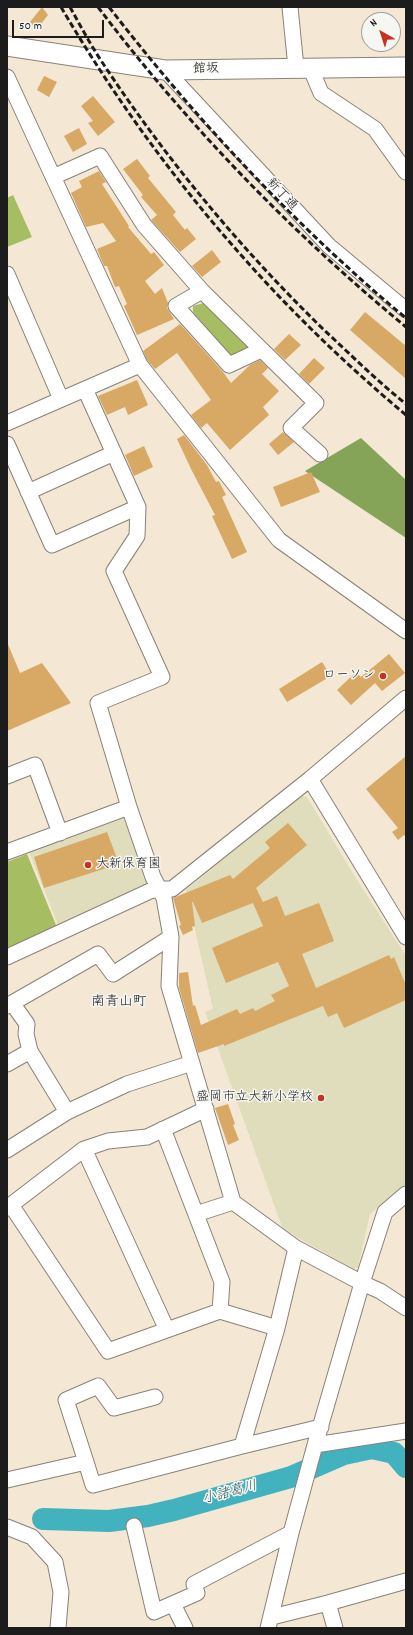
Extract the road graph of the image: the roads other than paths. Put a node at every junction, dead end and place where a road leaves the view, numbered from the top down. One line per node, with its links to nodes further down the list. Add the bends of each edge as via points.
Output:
1 (290, 7): 4 (street)
2 (7, 46): 5 (main road, 館坂)
3 (406, 67): 4 (main road, 館坂)
4 (304, 68): 5 (main road, 館坂); 7 (street, via 321,93 375,128)
5 (165, 70): 11 (street, 新丁通, via 329,246)
6 (7, 77): 8 (street)
7 (406, 172)
8 (53, 177): 10 (street, via 100,156 144,225); 13 (street)
9 (7, 274): 15 (street)
10 (202, 291): 12 (street); 12 (street, via 176,306 229,365)
11 (406, 310)
12 (261, 350): 19 (street, via 316,404 291,428)
13 (140, 365): 14 (street); 22 (street, via 279,540)
14 (85, 389): 15 (street); 18 (street)
15 (61, 400): 16 (street)
16 (7, 423)
17 (7, 444): 20 (street)
18 (114, 453): 20 (street); 21 (street)
19 (320, 454)
20 (28, 492): 21 (street, via 52,545)
21 (138, 507): 26 (street, via 138,536 114,571 162,676 98,704)
22 (406, 631)
23 (406, 698): 25 (street)
24 (7, 776): 27 (street, via 35,765)
25 (310, 779): 29 (street, via 172,889); 31 (street)
26 (129, 807): 27 (street); 29 (street, via 153,877)
27 (60, 832): 28 (street)
28 (7, 852)
29 (160, 889): 30 (street); 32 (street, via 150,891)
30 (172, 937): 33 (street, via 113,974 98,954); 35 (street, via 169,986)
31 (406, 937)
32 (7, 957)
33 (10, 1004): 34 (street, via 27,1024 26,1034)
34 (30, 1050): 36 (street); 38 (street)
35 (192, 1063): 37 (street); 38 (street, via 127,1084)
36 (7, 1064)
37 (206, 1109): 39 (street); 43 (street)
38 (66, 1112): 41 (street)
39 (163, 1129): 40 (street, via 147,1137 108,1141); 45 (street)
40 (84, 1149): 44 (street); 51 (street)
41 (7, 1150)
42 (406, 1194): 47 (street, via 385,1212)
43 (233, 1202): 45 (street); 46 (street)
44 (9, 1206): 51 (street, via 108,1351)
45 (196, 1214): 49 (street, via 222,1282)
46 (296, 1248): 47 (street); 50 (street)
47 (362, 1283): 48 (street); 53 (street)
48 (406, 1308)
49 (220, 1311): 50 (street); 51 (street)
50 (277, 1328): 55 (street)
51 (167, 1330)
52 (155, 1397): 57 (street, via 114,1408 98,1386 66,1400)
53 (321, 1427): 55 (street); 56 (street)
54 (406, 1431): 56 (street)
55 (242, 1446): 57 (street, via 93,1485)
56 (315, 1446): 61 (street)
57 (86, 1462): 58 (street)
58 (7, 1480)
59 (134, 1526): 64 (street, via 154,1612)
60 (7, 1527): 66 (street, via 32,1537 55,1562 61,1592)
61 (292, 1533): 64 (street, via 194,1584 197,1593); 65 (street)
62 (406, 1581): 63 (street)
63 (328, 1603): 65 (street); 68 (street)
64 (174, 1604): 67 (street)
65 (270, 1622)
66 (58, 1628)
67 (185, 1628)
68 (335, 1628)

